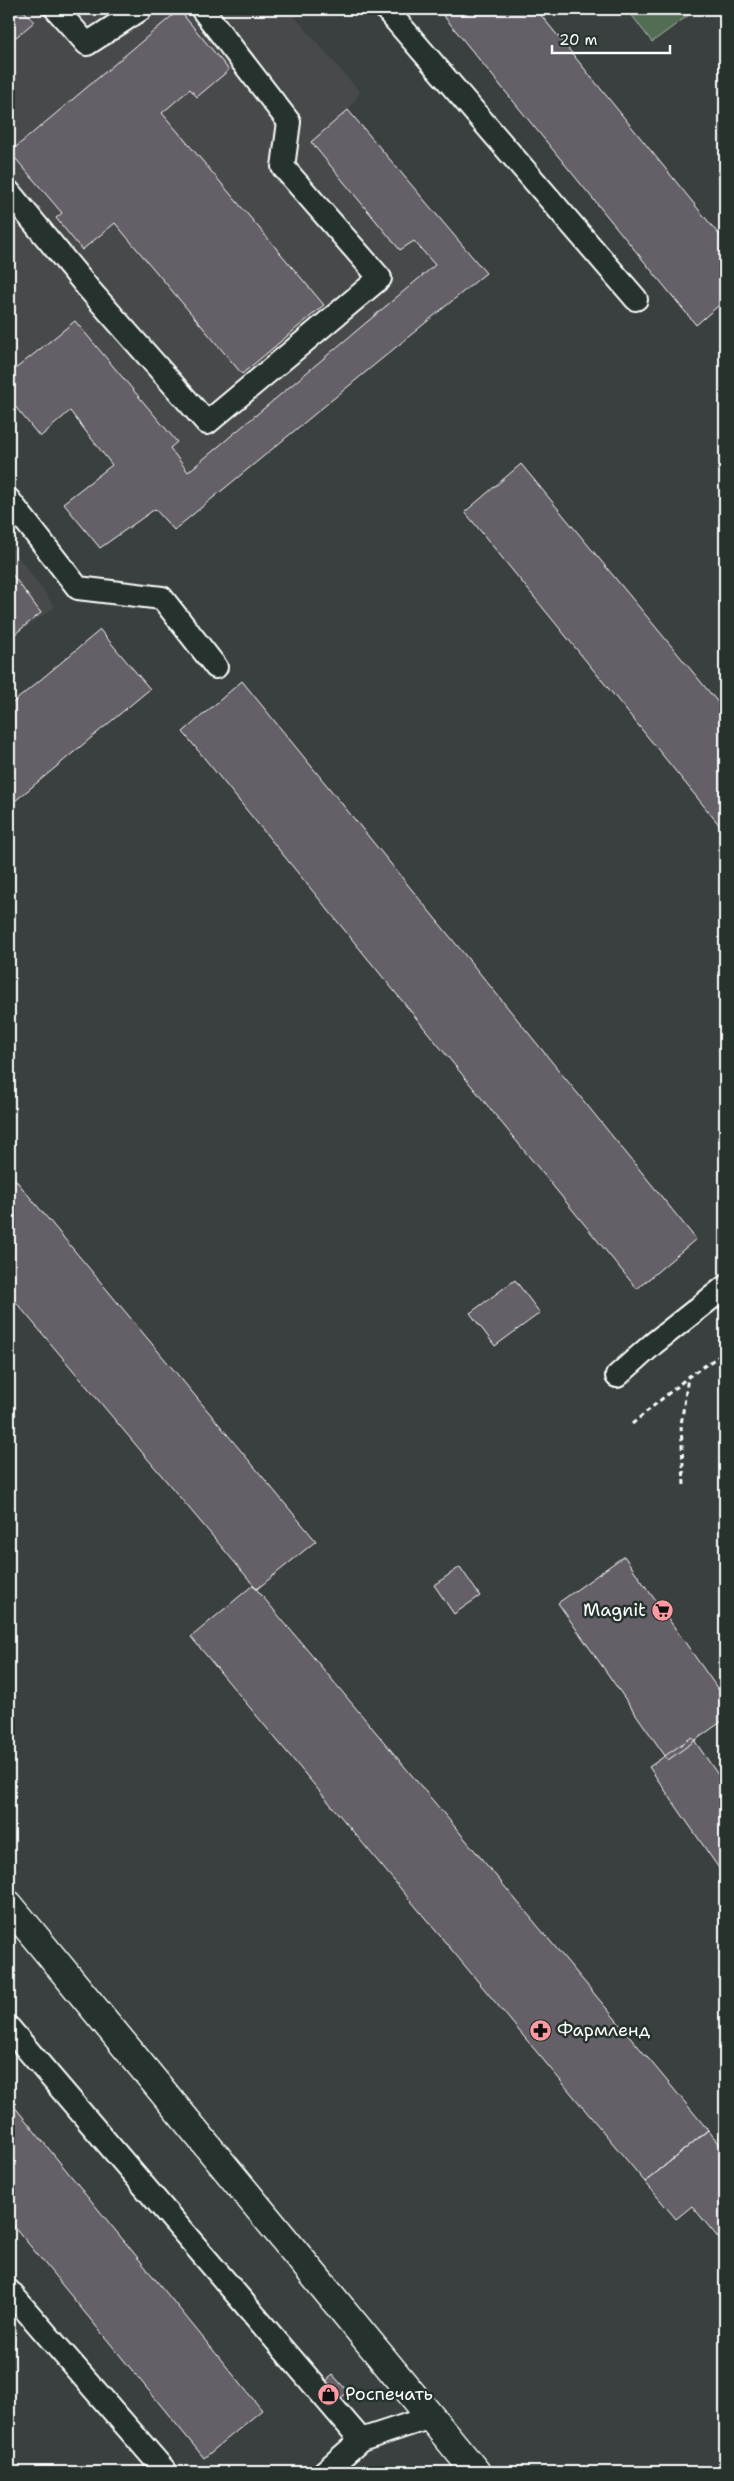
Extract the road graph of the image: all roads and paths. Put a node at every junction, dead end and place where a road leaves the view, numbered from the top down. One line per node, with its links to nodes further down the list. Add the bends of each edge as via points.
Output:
1 (56, 9): 2 (lane, via 87,44)
2 (141, 9)
3 (202, 9): 5 (lane, via 290,122 283,167 380,278 207,422 88,288)
4 (386, 9): 6 (lane)
5 (9, 192)
6 (636, 299)
7 (9, 500): 8 (lane, via 78,588 162,598)
8 (216, 666)
9 (725, 1287): 11 (lane)
10 (725, 1352): 12 (path)
11 (617, 1376)
12 (688, 1377): 13 (path); 14 (path, via 681,1424)
13 (632, 1424)
14 (684, 1485)
15 (9, 1905): 18 (street)
16 (9, 2028): 19 (lane)
17 (9, 2291): 20 (lane)
18 (431, 2417): 19 (lane); 22 (street)
19 (361, 2440): 21 (lane)
20 (166, 2472)
21 (324, 2472)
22 (476, 2472)

